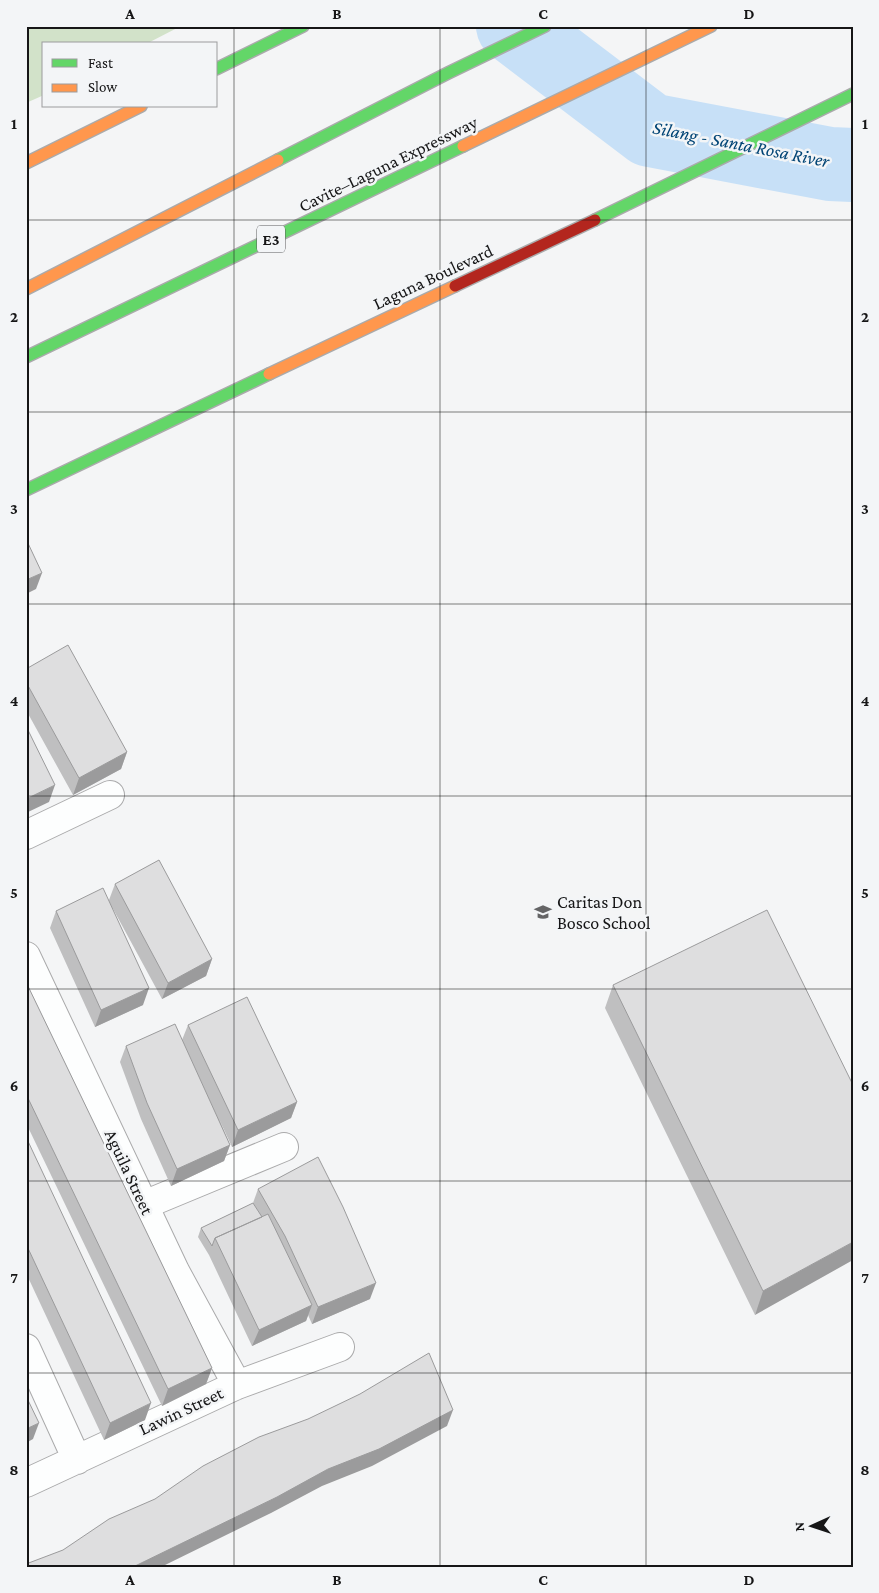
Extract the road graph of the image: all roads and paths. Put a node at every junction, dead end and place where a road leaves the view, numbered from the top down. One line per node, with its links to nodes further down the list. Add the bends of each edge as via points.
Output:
1 (303, 26): 4 (main road)
2 (545, 26): 8 (main road)
3 (711, 26): 9 (main road, Cavite–Laguna Expressway / E3)
4 (218, 68)
5 (853, 94): 10 (main road, Laguna Boulevard)
6 (137, 108): 7 (main road)
7 (26, 163)
8 (26, 289)
9 (26, 358)
10 (26, 490)
11 (110, 795): 12 (street)
12 (26, 836)
13 (26, 956): 15 (street, Aguila Street)
14 (284, 1147): 15 (street)
15 (144, 1206): 18 (street, Aguila Street)
16 (340, 1347): 18 (street, Lawin Street)
17 (26, 1348): 19 (street)
18 (237, 1385): 19 (street, Lawin Street)
19 (77, 1460): 20 (street, Lawin Street)
20 (26, 1483)

